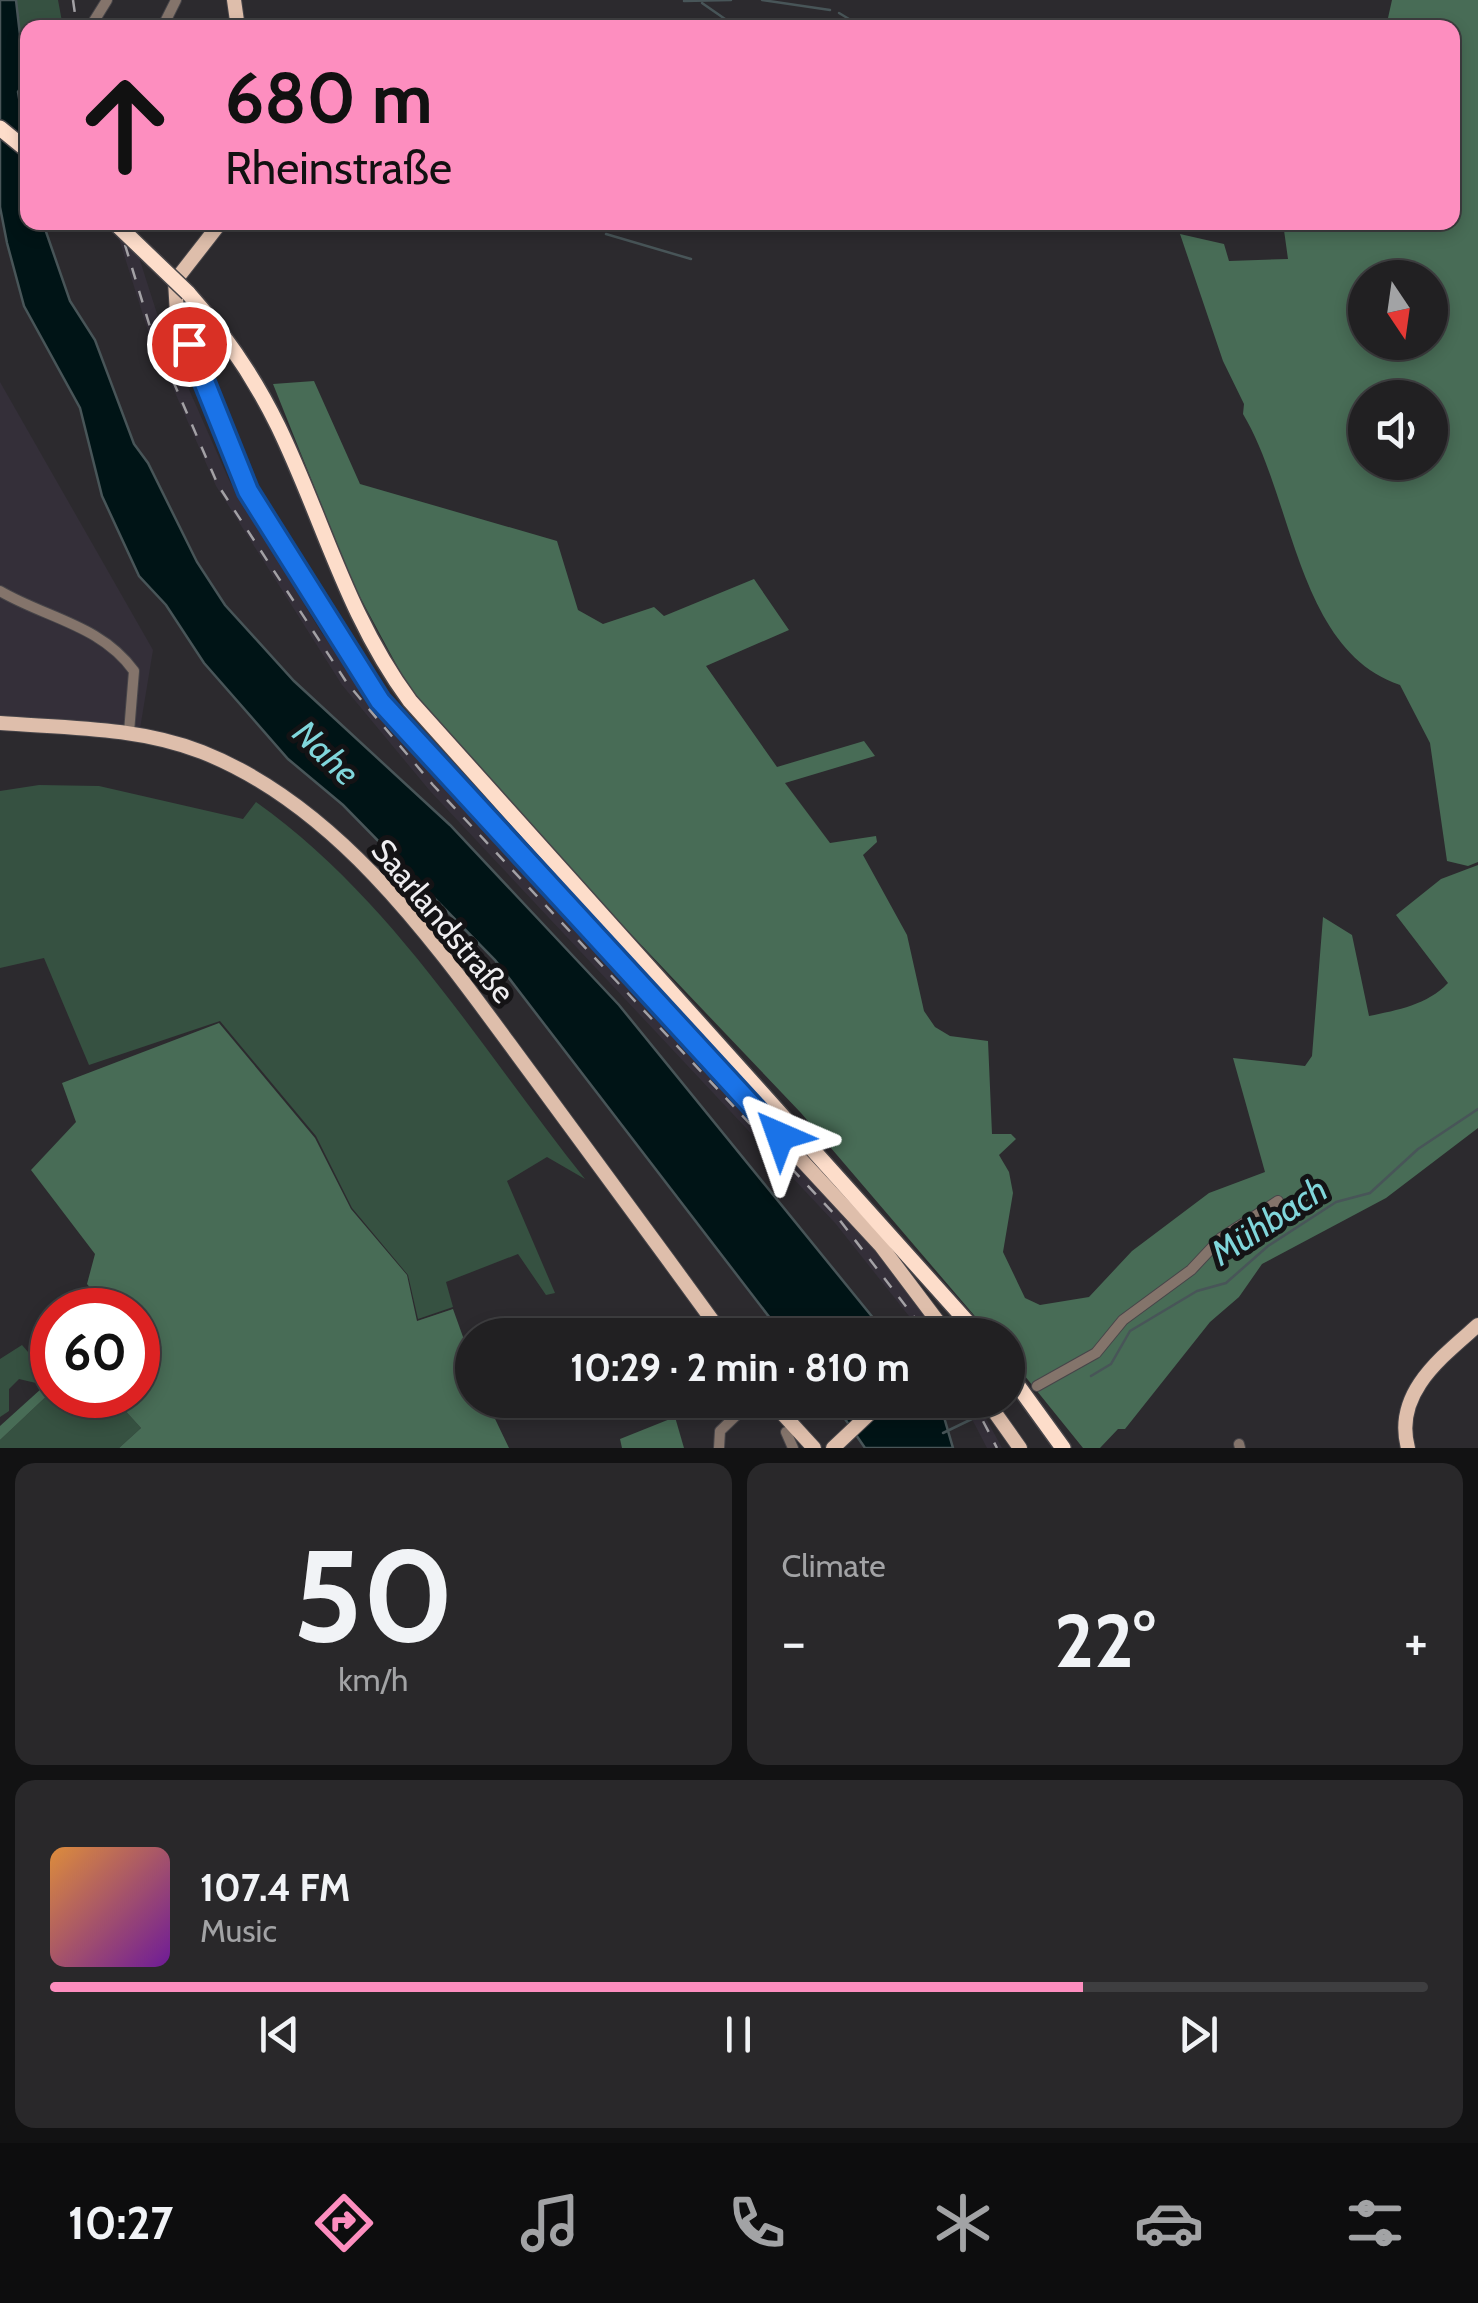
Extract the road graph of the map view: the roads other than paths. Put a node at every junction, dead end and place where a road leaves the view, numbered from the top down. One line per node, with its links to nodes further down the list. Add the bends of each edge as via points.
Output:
1 (0, 128): 2 (highway)
2 (20, 144)
3 (122, 230): 11 (highway, bridge, via 188,292 268,405 358,622 410,701)
4 (215, 230): 10 (main road, via 182,268 173,301 248,491 354,664 413,741 880,1246)
5 (0, 591): 7 (street, via 122,654 134,671)
6 (0, 724): 7 (main road, Saarlandstraße)
7 (129, 732): 9 (main road, Saarlandstraße, via 243,771 360,864 460,979)
8 (1278, 1201): 14 (street, via 1221,1238 1191,1270 1123,1320 1096,1353)
9 (709, 1318)
10 (935, 1318)
11 (964, 1318)
12 (1478, 1325): 29 (main road, via 1414,1392 1404,1423)
13 (1025, 1387): 14 (highway)
14 (1033, 1394): 27 (highway); 28 (highway)
15 (734, 1418): 22 (street, via 720,1431)
16 (779, 1418): 20 (main road)
17 (786, 1418): 25 (main road)
18 (865, 1418): 21 (main road)
19 (1007, 1418): 26 (main road)
20 (786, 1432): 23 (street); 24 (main road)
21 (835, 1446)
22 (719, 1448)
23 (793, 1448)
24 (801, 1448)
25 (814, 1448)
26 (1020, 1448)
27 (1047, 1448)
28 (1063, 1448)
29 (1408, 1448)

